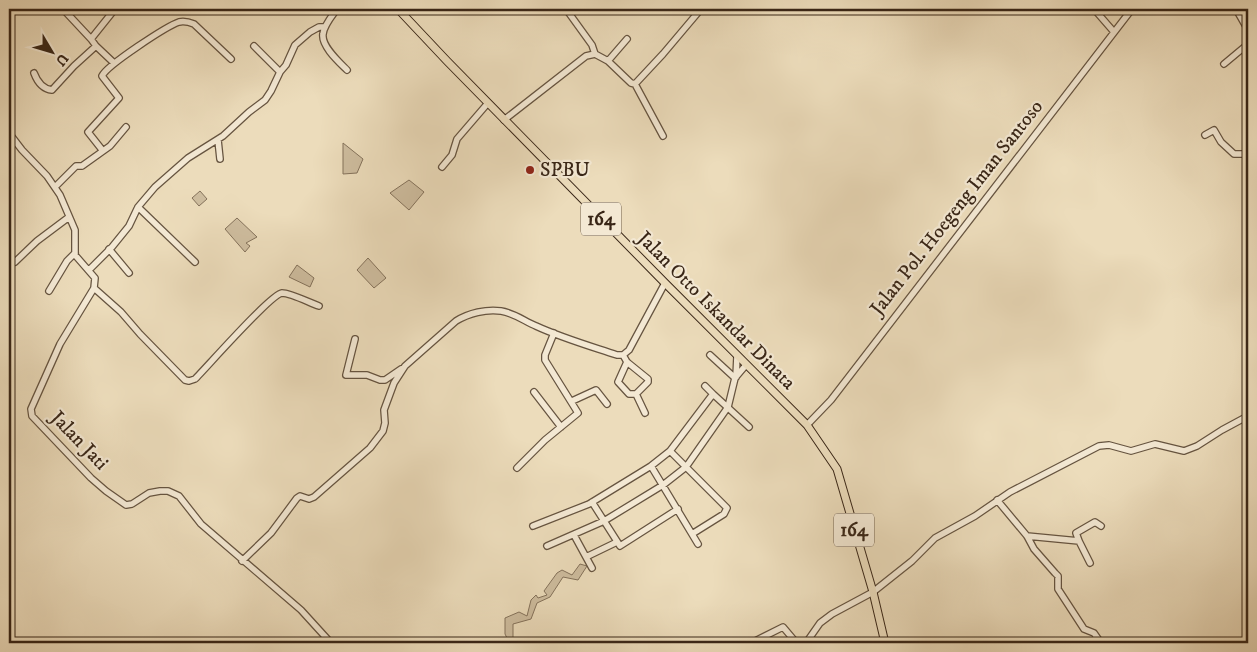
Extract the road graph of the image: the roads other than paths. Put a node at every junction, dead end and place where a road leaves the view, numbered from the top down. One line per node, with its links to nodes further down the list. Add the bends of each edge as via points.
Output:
1 (63, 9): 13 (street)
2 (114, 9): 13 (street)
3 (336, 9): 10 (street)
4 (398, 9): 27 (main road, Jalan Otto Iskandar Dinata / 164)
5 (566, 9): 18 (street, via 592,44)
6 (701, 9): 26 (street)
7 (1094, 9): 12 (street)
8 (1132, 9): 12 (street, Jalan Pol. Hoegeng Iman Santoso)
9 (1236, 9): 11 (street)
10 (325, 28): 23 (street, via 323,41); 24 (street, via 319,27 310,32 295,45)
11 (1248, 30)
12 (1114, 32): 69 (street, Jalan Pol. Hoegeng Iman Santoso, via 831,400)
13 (90, 39): 16 (street)
14 (627, 39): 20 (street)
15 (1248, 44): 22 (street)
16 (96, 46): 21 (street); 25 (street, via 52,90 38,82)
17 (254, 46): 24 (street)
18 (595, 54): 20 (street); 28 (street, via 586,56)
19 (231, 59): 21 (street, via 194,24 185,21 176,23)
20 (608, 62): 26 (street)
21 (114, 64): 34 (street, via 102,76 119,98 88,132)
22 (1224, 64)
23 (347, 70)
24 (280, 72): 33 (street, via 265,100)
25 (34, 73)
26 (635, 84): 32 (street)
27 (488, 103): 28 (main road, Jalan Otto Iskandar Dinata / 164); 37 (street, via 457,139 454,151)
28 (504, 120): 47 (main road, Jalan Otto Iskandar Dinata / 164)
29 (126, 127): 34 (street)
30 (9, 133): 38 (street)
31 (1205, 135): 35 (street, via 1214,130 1221,142 1236,155)
32 (663, 136)
33 (218, 140): 36 (street); 39 (street, via 178,165)
34 (103, 151): 38 (street, via 82,166 76,166)
35 (1248, 152)
36 (220, 158)
37 (442, 167)
38 (55, 187): 40 (street)
39 (138, 207): 41 (street, via 129,226); 44 (street)
40 (69, 217): 42 (street, via 75,230); 43 (street)
41 (110, 250): 45 (street); 46 (street)
42 (75, 253): 45 (street); 49 (street, via 67,260)
43 (15, 262)
44 (195, 262)
45 (89, 270): 48 (street, via 95,278)
46 (129, 272)
47 (664, 284): 53 (street, via 629,350); 55 (main road, Jalan Otto Iskandar Dinata / 164)
48 (94, 288): 50 (street, via 189,381 195,379 278,295 284,293); 91 (street, Jalan Jati, via 60,344 31,409 32,416 91,478 116,498 129,505 149,493 174,493 201,524)
49 (49, 290)
50 (319, 306)
51 (554, 333): 53 (street); 58 (street, via 508,313 473,313 446,328); 64 (street, via 545,360)
52 (355, 339): 58 (street, via 346,375 367,375 385,380)
53 (623, 355): 56 (street)
54 (710, 356): 59 (street)
55 (736, 356): 57 (main road, Jalan Otto Iskandar Dinata / 164); 59 (street)
56 (626, 362): 62 (street, via 618,382 629,394); 62 (street, via 648,379)
57 (746, 365): 59 (street); 69 (main road, Jalan Otto Iskandar Dinata / 164)
58 (405, 366): 91 (street, via 394,383 384,410 386,423 383,431 370,448 314,497 297,498 271,533)
59 (735, 378): 66 (street)
60 (705, 386): 63 (street)
61 (534, 392): 70 (street)
62 (636, 394): 67 (street)
63 (713, 394): 66 (street); 72 (street)
64 (572, 401): 65 (street, via 596,390); 70 (street, via 578,413)
65 (607, 404)
66 (728, 407): 71 (street); 74 (street)
67 (645, 413)
68 (1248, 416): 77 (street, via 1184,451 1155,444 1131,451 1099,446)
69 (807, 425): 94 (main road, Jalan Otto Iskandar Dinata / 164, via 837,469)
70 (561, 427): 75 (street)
71 (750, 427)
72 (670, 452): 73 (street); 74 (street)
73 (652, 466): 76 (street); 78 (street)
74 (686, 467): 76 (street); 83 (street, via 727,508 724,514)
75 (517, 468)
76 (663, 485): 79 (street); 80 (street)
77 (997, 500): 85 (street); 94 (street, via 935,538)
78 (592, 502): 80 (street); 81 (street)
79 (678, 510): 83 (street); 87 (street, via 621,546)
80 (604, 521): 84 (street); 87 (street)
81 (533, 526)
82 (1101, 526): 86 (street, via 1095,522 1078,530)
83 (692, 534): 88 (street)
84 (574, 535): 89 (street); 90 (street)
85 (1027, 536): 86 (street); 100 (street, via 1034,550 1058,576 1058,589 1084,629 1094,633)
86 (1079, 541): 92 (street)
87 (617, 542): 90 (street)
88 (698, 544)
89 (547, 546)
90 (586, 556): 93 (street)
91 (242, 561): 96 (street, Jalan Jati, via 301,610)
92 (1090, 563)
93 (592, 568)
94 (873, 592): 98 (street, via 820,623); 99 (main road, Jalan Otto Iskandar Dinata / 164)
95 (793, 642): 97 (street, via 783,627); 98 (street)
96 (331, 643)
97 (751, 643)
98 (804, 643)
99 (885, 643)
100 (1101, 643)

